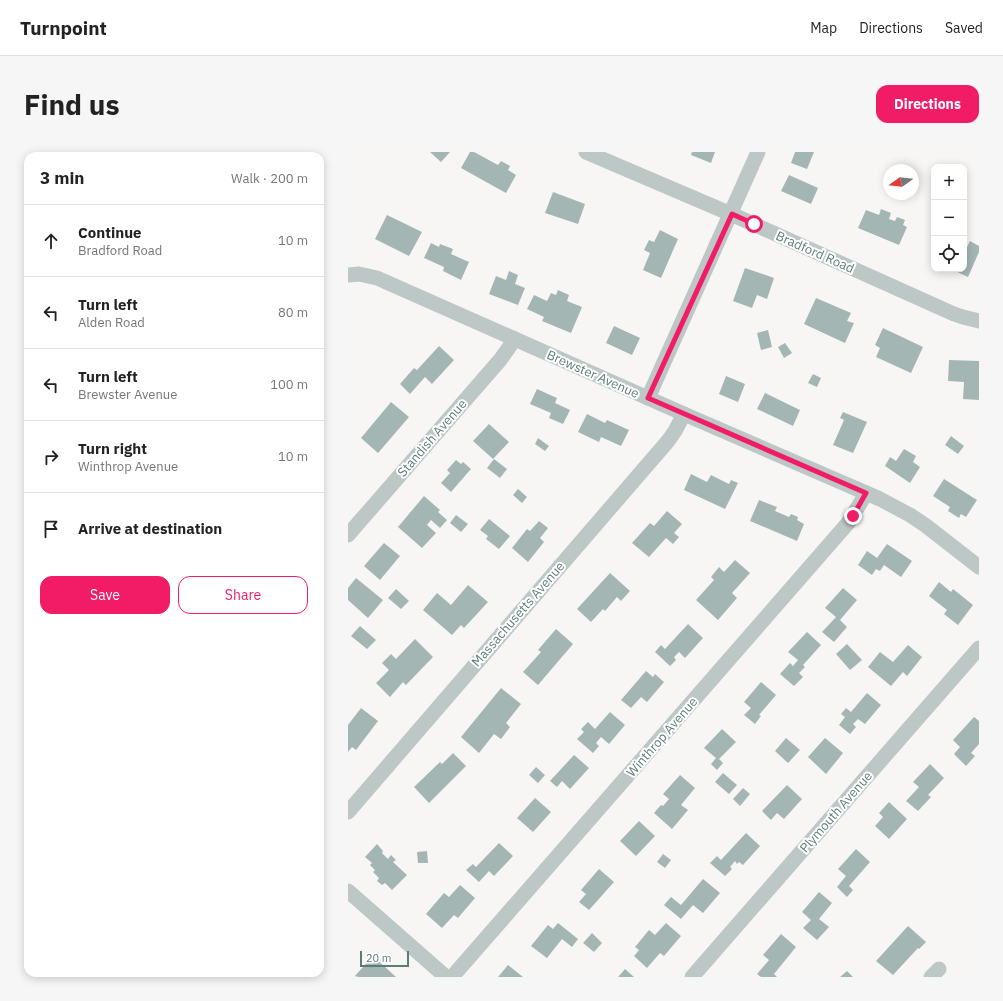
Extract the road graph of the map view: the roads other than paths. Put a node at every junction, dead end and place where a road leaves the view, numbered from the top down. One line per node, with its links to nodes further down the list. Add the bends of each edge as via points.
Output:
1 (586, 152): 3 (street, Bradford Road)
2 (758, 152): 3 (street)
3 (732, 214): 5 (street, Bradford Road, via 954,314); 7 (street)
4 (348, 274): 6 (street, Brewster Avenue, via 377,278)
5 (979, 320)
6 (513, 338): 7 (street, Brewster Avenue); 10 (street, Standish Avenue, via 500,360)
7 (648, 398): 8 (street, Brewster Avenue)
8 (684, 414): 9 (street, Brewster Avenue); 13 (street, Massachusetts Avenue, via 668,441)
9 (866, 493): 11 (street, Brewster Avenue, via 926,525); 16 (street, Winthrop Avenue, via 848,523)
10 (348, 535)
11 (979, 567)
12 (979, 648): 17 (street, Plymouth Avenue)
13 (348, 812)
14 (348, 891): 15 (street)
15 (446, 977)
16 (452, 977)
17 (692, 977)

